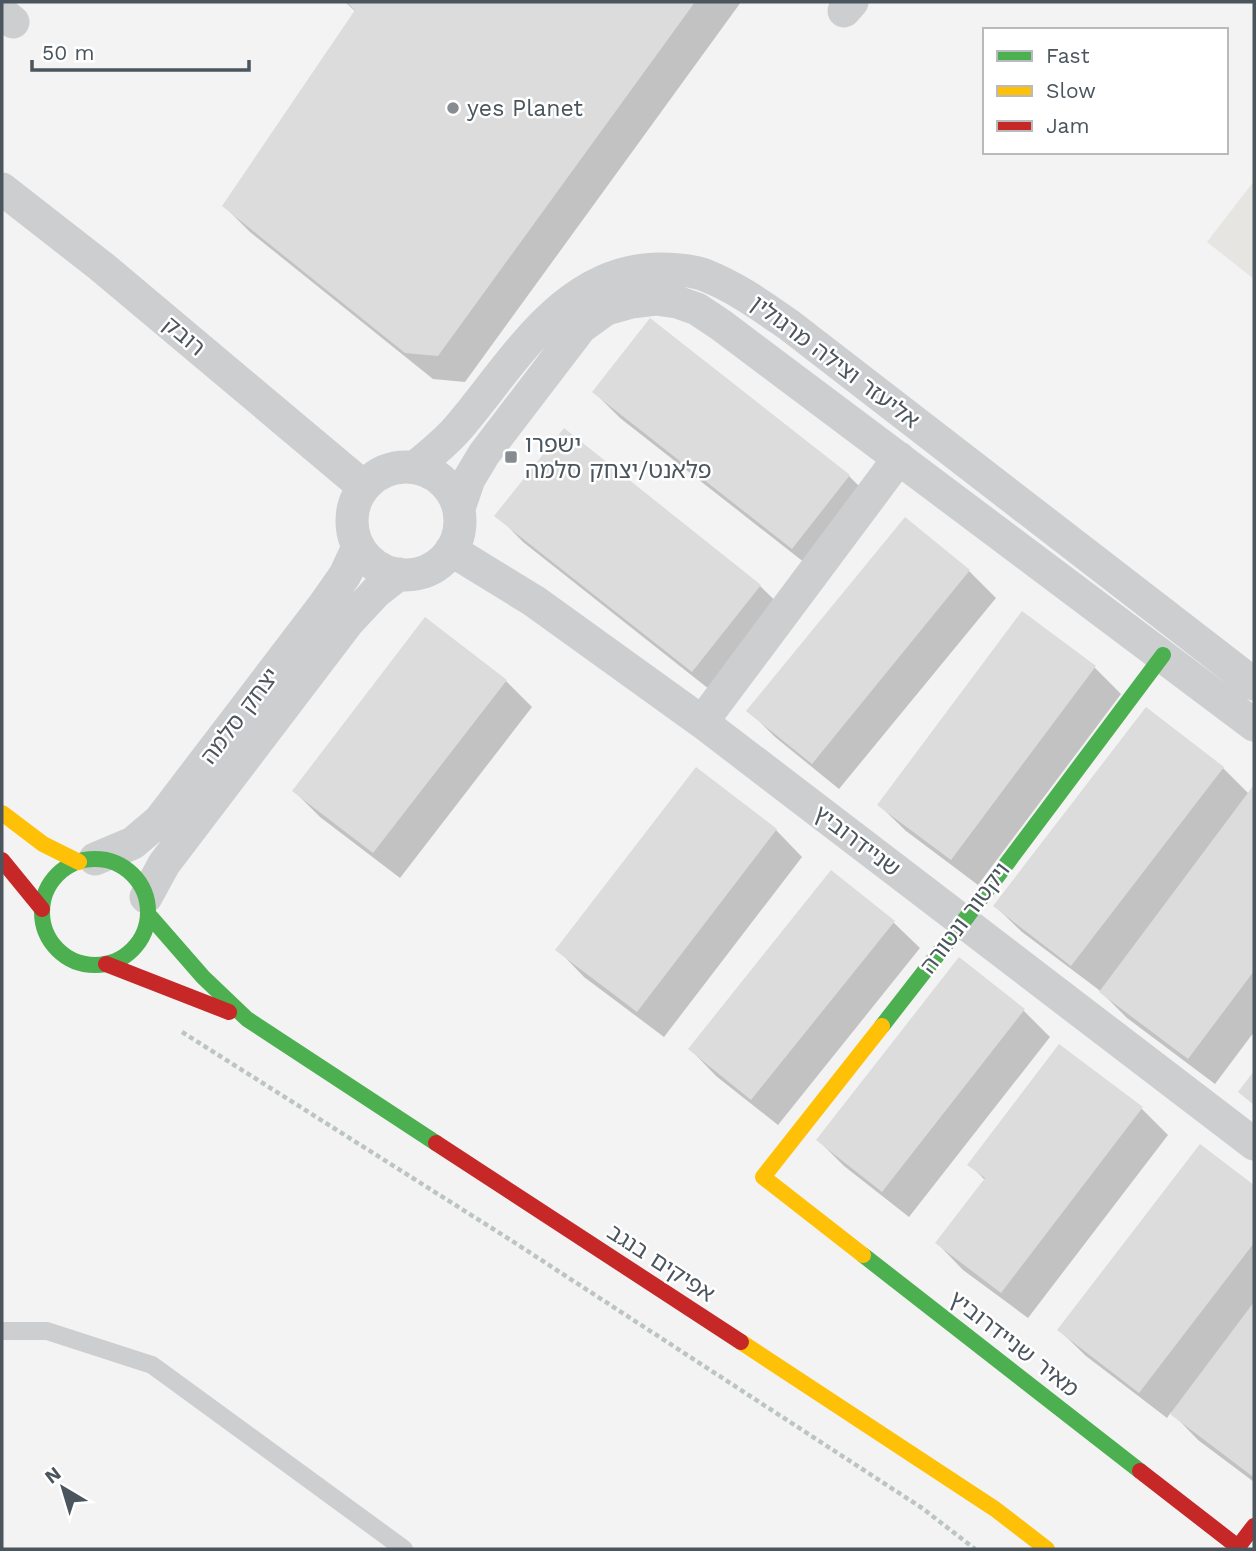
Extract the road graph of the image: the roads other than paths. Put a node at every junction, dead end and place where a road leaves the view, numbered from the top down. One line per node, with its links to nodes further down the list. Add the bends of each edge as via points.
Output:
1 (2, 189): 4 (street, רובק)
2 (899, 458): 5 (street, אליעזר וצילה מרגולין, via 697,309 656,299 606,309 581,327 484,454); 9 (street, אליעזר וצילה מרגולין); 11 (street)
3 (415, 467): 4 (street, via 387,470); 5 (street, via 443,481); 10 (street, אליעזר וצילה מרגולין, via 457,429 553,314 579,293 644,269 704,274 789,325)
4 (364, 487): 6 (street, via 352,516)
5 (459, 508): 7 (street, via 460,523)
6 (358, 547): 8 (street, via 376,565); 15 (street, יצחק סלמה, via 324,605 160,820 133,843)
7 (451, 550): 8 (street, via 428,570); 11 (street, שניידרוביץ, via 534,601)
8 (399, 574): 16 (street, יצחק סלמה, via 348,622 164,864)
9 (1163, 655): 12 (street, אליעזר וצילה מרגולין); 18 (street, ויקטור ונטורה)
10 (1254, 684)
11 (702, 722): 18 (street, שניידרוביץ)
12 (1254, 725)
13 (2, 813): 15 (street, via 43,844)
14 (2, 860): 17 (street)
15 (87, 860): 16 (street, via 112,862 128,870 139,882); 17 (street, via 53,879)
16 (147, 906): 19 (street, via 140,941 131,952); 20 (street, אפיקים בנגב, via 203,977)
17 (42, 909): 19 (street, via 49,940 60,953 90,965)
18 (963, 922): 21 (street, שניידרוביץ); 22 (street, ויקטור ונטורה)
19 (106, 964): 20 (street, אפיקים בנגב)
20 (247, 1019): 26 (street, אפיקים בנגב, via 995,1509)
21 (1254, 1144)
22 (762, 1177): 24 (street, מאיר שניידרוביץ, via 1238,1547)
23 (2, 1331): 25 (lane, via 47,1331 152,1365)
24 (1254, 1526)
25 (404, 1549)
26 (1047, 1549)

